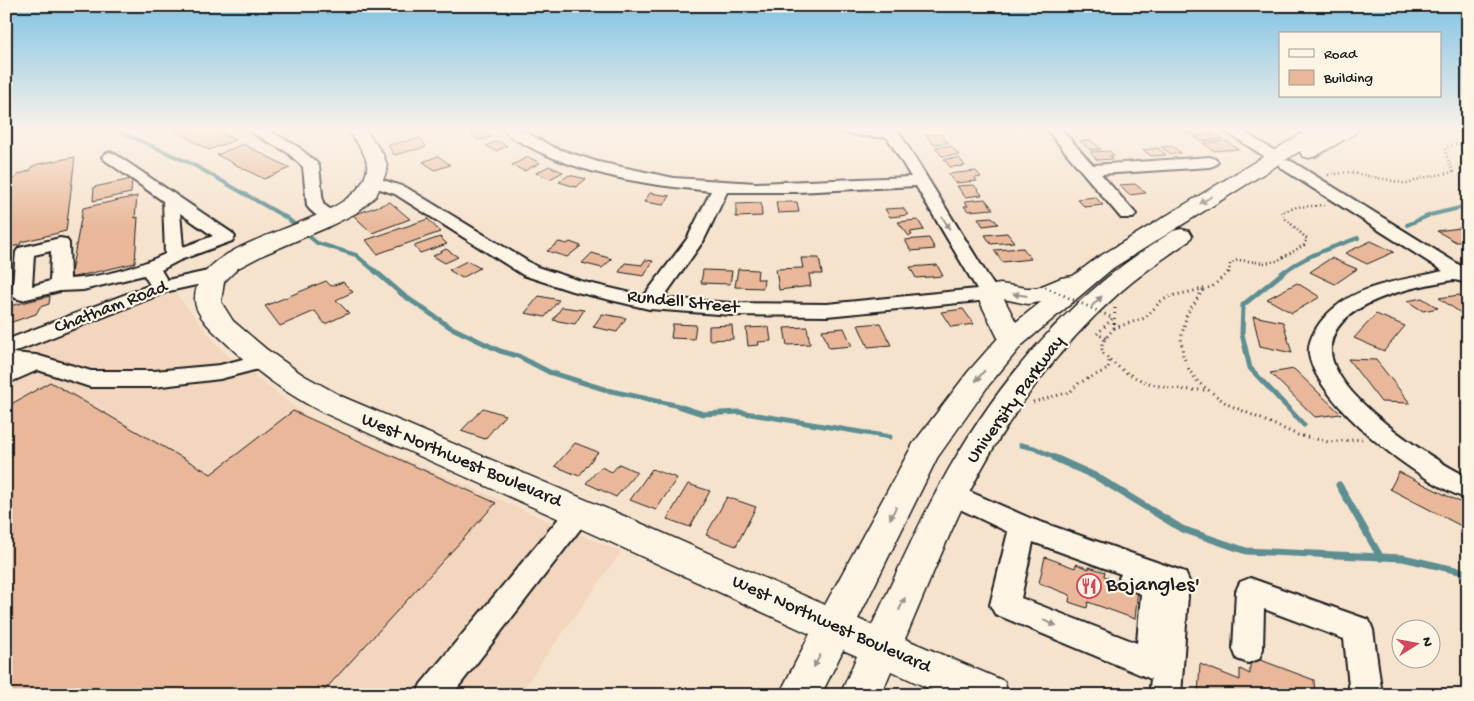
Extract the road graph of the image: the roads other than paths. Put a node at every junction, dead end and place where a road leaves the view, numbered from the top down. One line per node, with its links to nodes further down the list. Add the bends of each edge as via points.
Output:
1 (117, 162): 16 (street)
2 (306, 162): 18 (street, via 311,166 315,206)
3 (375, 162): 14 (main road, via 377,169)
4 (581, 162): 15 (street, via 650,179)
5 (909, 162): 13 (street)
6 (1081, 162): 12 (street)
7 (1210, 162): 12 (street)
8 (1282, 162): 11 (street)
9 (1294, 162): 11 (main road, University Parkway)
10 (1298, 162): 11 (main road, University Parkway)
11 (1290, 167): 21 (street); 23 (main road, University Parkway, one-way to 23, via 1105,263); 35 (main road, University Parkway, one-way to 11, via 968,462 1049,349 1103,294 1159,251)
12 (1088, 170): 17 (street)
13 (921, 181): 15 (street, via 797,189); 26 (street, one-way to 26)
14 (374, 182): 18 (main road, West Northwest Boulevard, via 359,199); 27 (street, Rundell Street, via 401,191 530,271 579,287)
15 (720, 187): 27 (street, via 695,240)
16 (171, 199): 19 (street); 19 (street, via 226,237)
17 (1127, 214)
18 (332, 217): 22 (main road, West Northwest Boulevard, via 235,258)
19 (174, 256): 20 (street)
20 (151, 268): 24 (street, via 83,284); 25 (street)
21 (1465, 274): 34 (street, via 1378,292 1360,299 1330,323 1322,336 1320,353 1323,367 1340,393 1386,435 1426,465)
22 (217, 275): 25 (street, Chatham Road); 31 (main road, West Northwest Boulevard, via 209,290 208,303 216,317)
23 (1083, 279): 26 (main road, one-way to 26, via 1044,295 996,291); 28 (main road, University Parkway)
24 (60, 285): 24 (street, via 22,294 25,252 60,243)
25 (163, 287): 29 (street, Chatham Road)
26 (989, 294): 27 (street, Rundell Street, via 828,310 732,309); 28 (main road)
27 (649, 303)
28 (1012, 339): 38 (main road, University Parkway, one-way to 38, via 924,452)
29 (6, 348)
30 (6, 360): 32 (street)
31 (262, 361): 32 (street, via 220,372 154,379 90,378); 36 (main road, West Northwest Boulevard, via 328,402)
32 (36, 362): 33 (street)
33 (6, 376)
34 (1468, 489)
35 (952, 494): 37 (street); 39 (main road, University Parkway, one-way to 35)
36 (579, 512): 38 (main road, West Northwest Boulevard); 42 (street)
37 (1022, 532): 41 (street, one-way to 41, via 1005,605); 41 (street, via 1175,581)
38 (835, 627): 39 (main road, West Northwest Boulevard); 43 (main road, University Parkway, one-way to 43)
39 (882, 648): 44 (main road, University Parkway); 45 (main road, West Northwest Boulevard)
40 (1248, 649): 46 (street, via 1250,591 1358,630)
41 (1161, 676)
42 (432, 695)
43 (799, 695)
44 (860, 695)
45 (989, 695)
46 (1366, 695)

